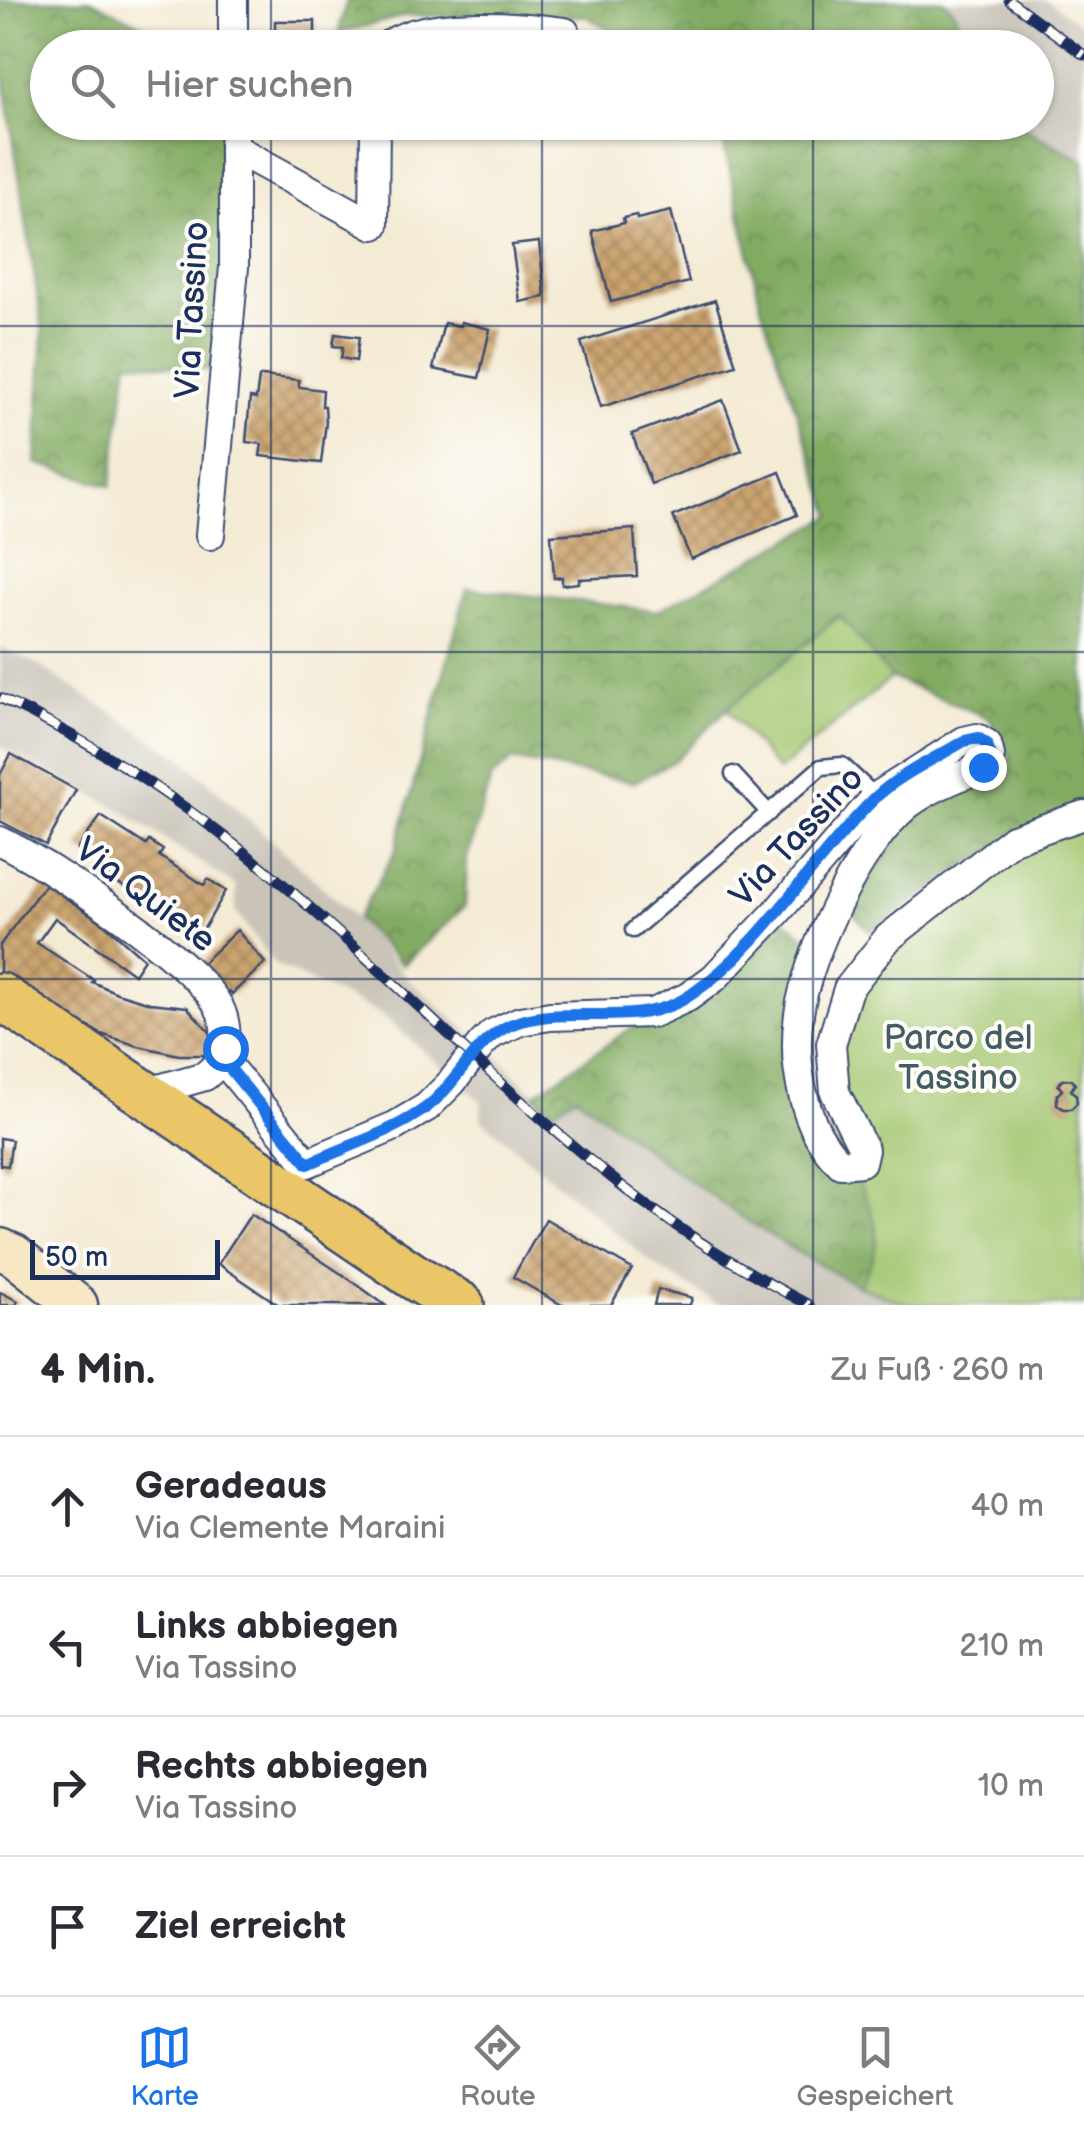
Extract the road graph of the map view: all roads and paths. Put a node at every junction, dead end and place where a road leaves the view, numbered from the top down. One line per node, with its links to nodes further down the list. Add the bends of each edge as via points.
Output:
1 (233, 0): 2 (street)
2 (233, 30)
3 (442, 30): 4 (street)
4 (551, 30)
5 (234, 140): 8 (street, Via Tassino, via 234,267)
6 (242, 140): 7 (street, Via Tassino, via 374,224)
7 (376, 140)
8 (210, 535)
9 (733, 774): 11 (lane)
10 (876, 796): 11 (lane, via 842,765 821,768); 12 (street, Via Tassino, via 964,741 987,744 990,756 983,767 908,805 876,839 818,948 799,1012 797,1058 820,1138 828,1152 851,1166 862,1162 864,1150 835,1092 831,1044 848,989 888,938 1013,839); 18 (street, Via Tassino, via 776,913 688,998 653,1013 550,1016 492,1034 427,1106)
11 (769, 813): 14 (lane)
12 (1084, 815)
13 (0, 841): 16 (street, Via Quiete, via 36,858 136,928 205,986 226,1024)
14 (633, 930)
15 (0, 996): 17 (main road)
16 (223, 1060): 17 (street, via 205,1076); 18 (street)
17 (145, 1093): 18 (main road)
18 (299, 1178): 21 (main road)
19 (0, 1249): 20 (street)
20 (77, 1305)
21 (461, 1305)

